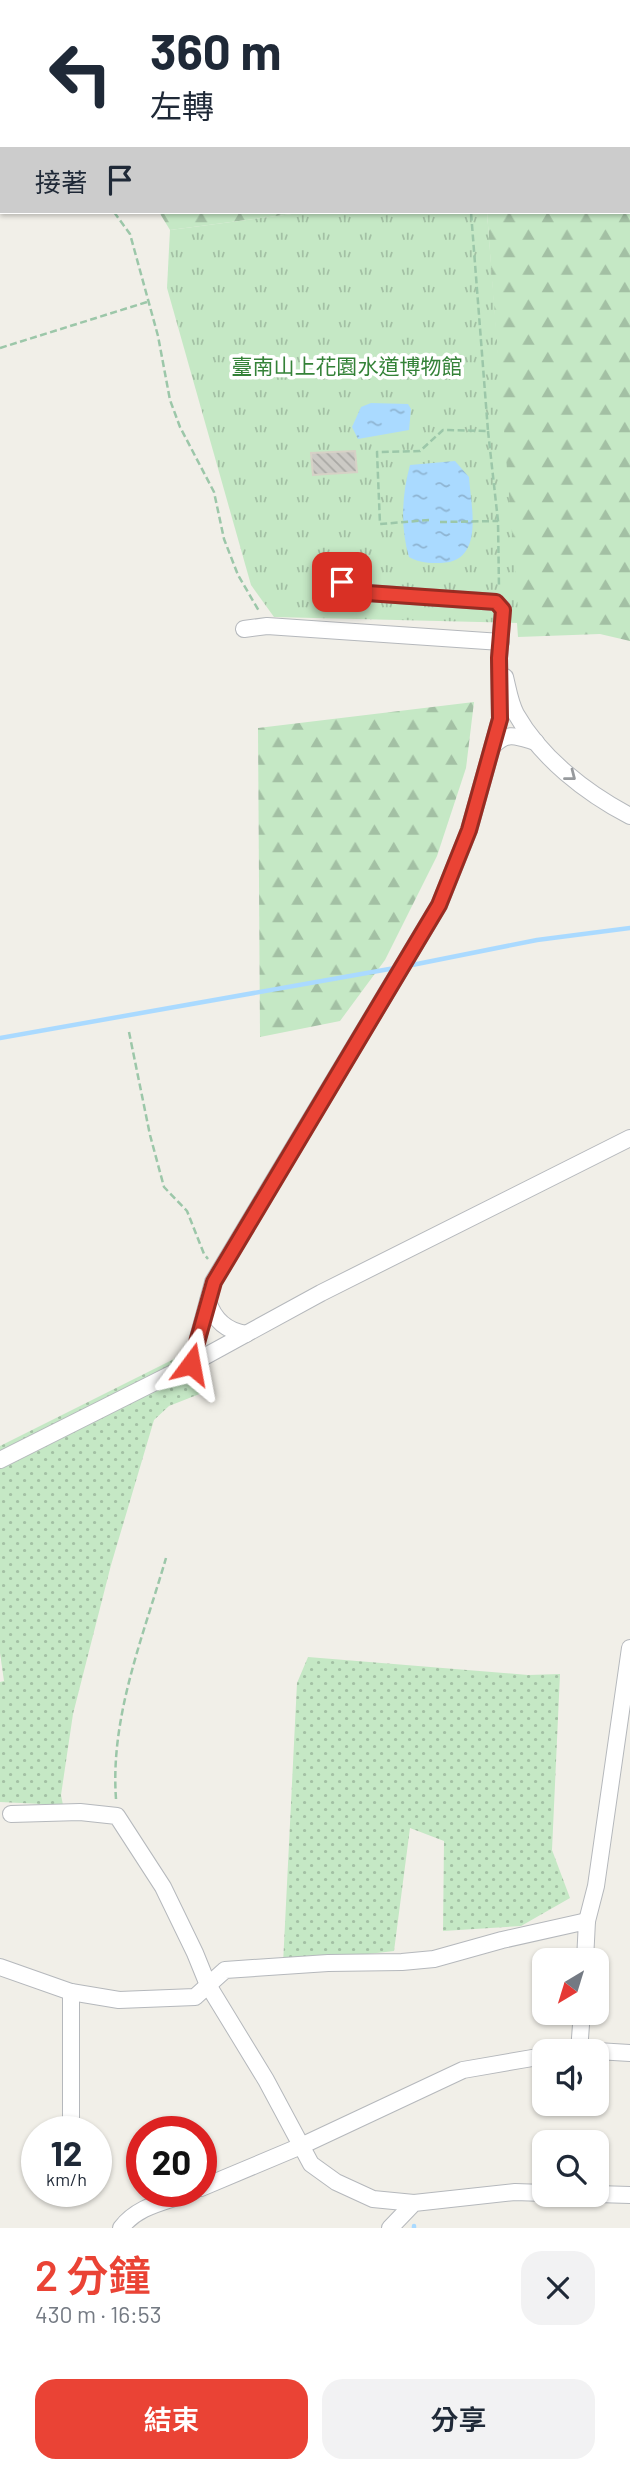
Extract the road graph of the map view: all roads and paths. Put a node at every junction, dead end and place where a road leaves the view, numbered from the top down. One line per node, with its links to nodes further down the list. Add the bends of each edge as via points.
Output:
1 (115, 214): 3 (path, via 130,234)
2 (471, 214): 5 (path)
3 (147, 302): 4 (path); 11 (path, via 180,427 214,492 224,540 238,575)
4 (0, 348)
5 (488, 431): 6 (path, via 443,430 420,451 377,452 380,524); 8 (path)
6 (429, 520)
7 (440, 522): 8 (path)
8 (498, 522): 10 (path)
9 (340, 563): 10 (street, via 342,582 353,592)
10 (496, 602): 13 (street, via 503,610)
11 (267, 626): 12 (street); 13 (street)
12 (244, 629)
13 (500, 650): 14 (street, via 515,712); 15 (street, via 500,719)
14 (536, 742): 15 (street, via 511,735); 16 (street, one-way to 16, via 562,769)
15 (492, 746): 19 (street, via 469,830 439,905)
16 (630, 816)
17 (129, 1032): 19 (path, via 164,1187 187,1211 204,1254)
18 (630, 1138): 21 (street)
19 (220, 1272): 20 (street)
20 (208, 1300): 21 (street, via 219,1321 233,1332); 22 (street)
21 (246, 1334): 22 (street)
22 (191, 1364): 23 (street)
23 (0, 1460)
24 (166, 1558): 27 (path, via 118,1723)
25 (630, 1648): 28 (street, via 596,1886)
26 (11, 1814): 27 (street)
27 (117, 1816): 31 (street, via 163,1887)
28 (587, 1920): 29 (street); 31 (street, via 434,1959 225,1970)
29 (586, 1948)
30 (0, 1967): 32 (street)
31 (208, 1985): 32 (street, via 195,1997 120,2000); 37 (street)
32 (71, 1992): 36 (street)
33 (609, 2052): 34 (street)
34 (630, 2053)
35 (532, 2058): 37 (street, via 463,2070)
36 (71, 2116)
37 (301, 2146): 38 (street); 42 (street, via 311,2164 336,2182 373,2199)
38 (217, 2181)
39 (532, 2193): 42 (street)
40 (609, 2194): 41 (street)
41 (630, 2195)
42 (414, 2203): 45 (street)
43 (148, 2207): 44 (street)
44 (121, 2228)
45 (390, 2228)

